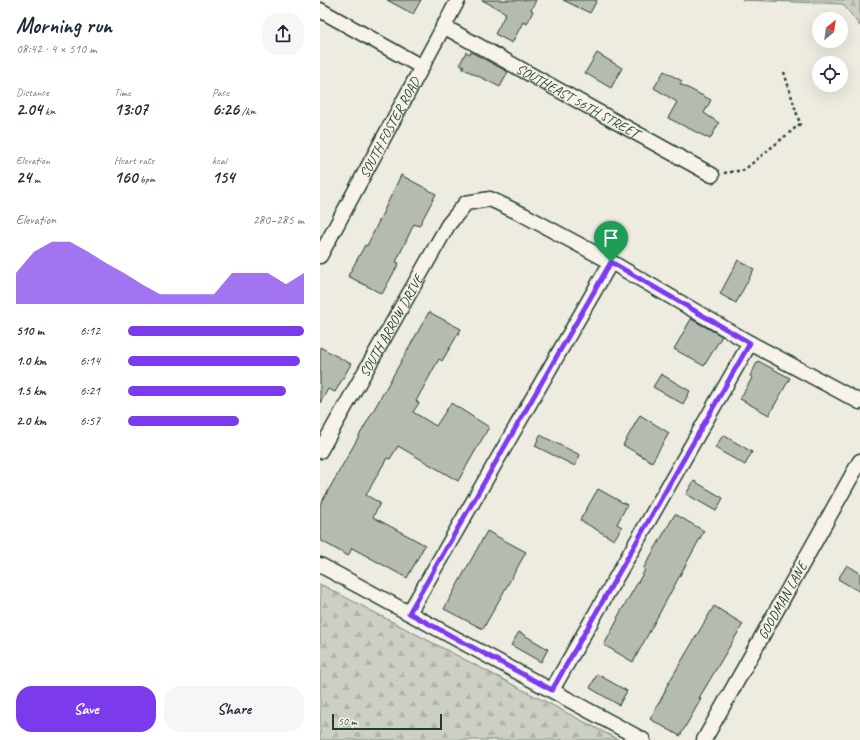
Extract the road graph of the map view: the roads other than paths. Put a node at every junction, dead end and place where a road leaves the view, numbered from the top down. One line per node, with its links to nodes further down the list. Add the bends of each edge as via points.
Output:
1 (458, 0): 3 (street, SOUTH FOSTER ROAD)
2 (320, 10): 4 (street)
3 (443, 26): 4 (street, SOUTH FOSTER ROAD); 5 (street, SOUTHEAST 56TH STREET)
4 (420, 66): 6 (street, SOUTH FOSTER ROAD)
5 (712, 176)
6 (320, 256)
7 (611, 262): 8 (street); 10 (street, SOUTH ARROW DRIVE, via 490,198 466,203 448,226); 13 (street)
8 (750, 343): 9 (street); 14 (street)
9 (860, 402)
10 (320, 451)
11 (860, 461): 16 (street, GOODMAN LANE)
12 (320, 565): 13 (street)
13 (409, 613): 14 (street)
14 (552, 690): 15 (street)
15 (643, 740)
16 (704, 740)

